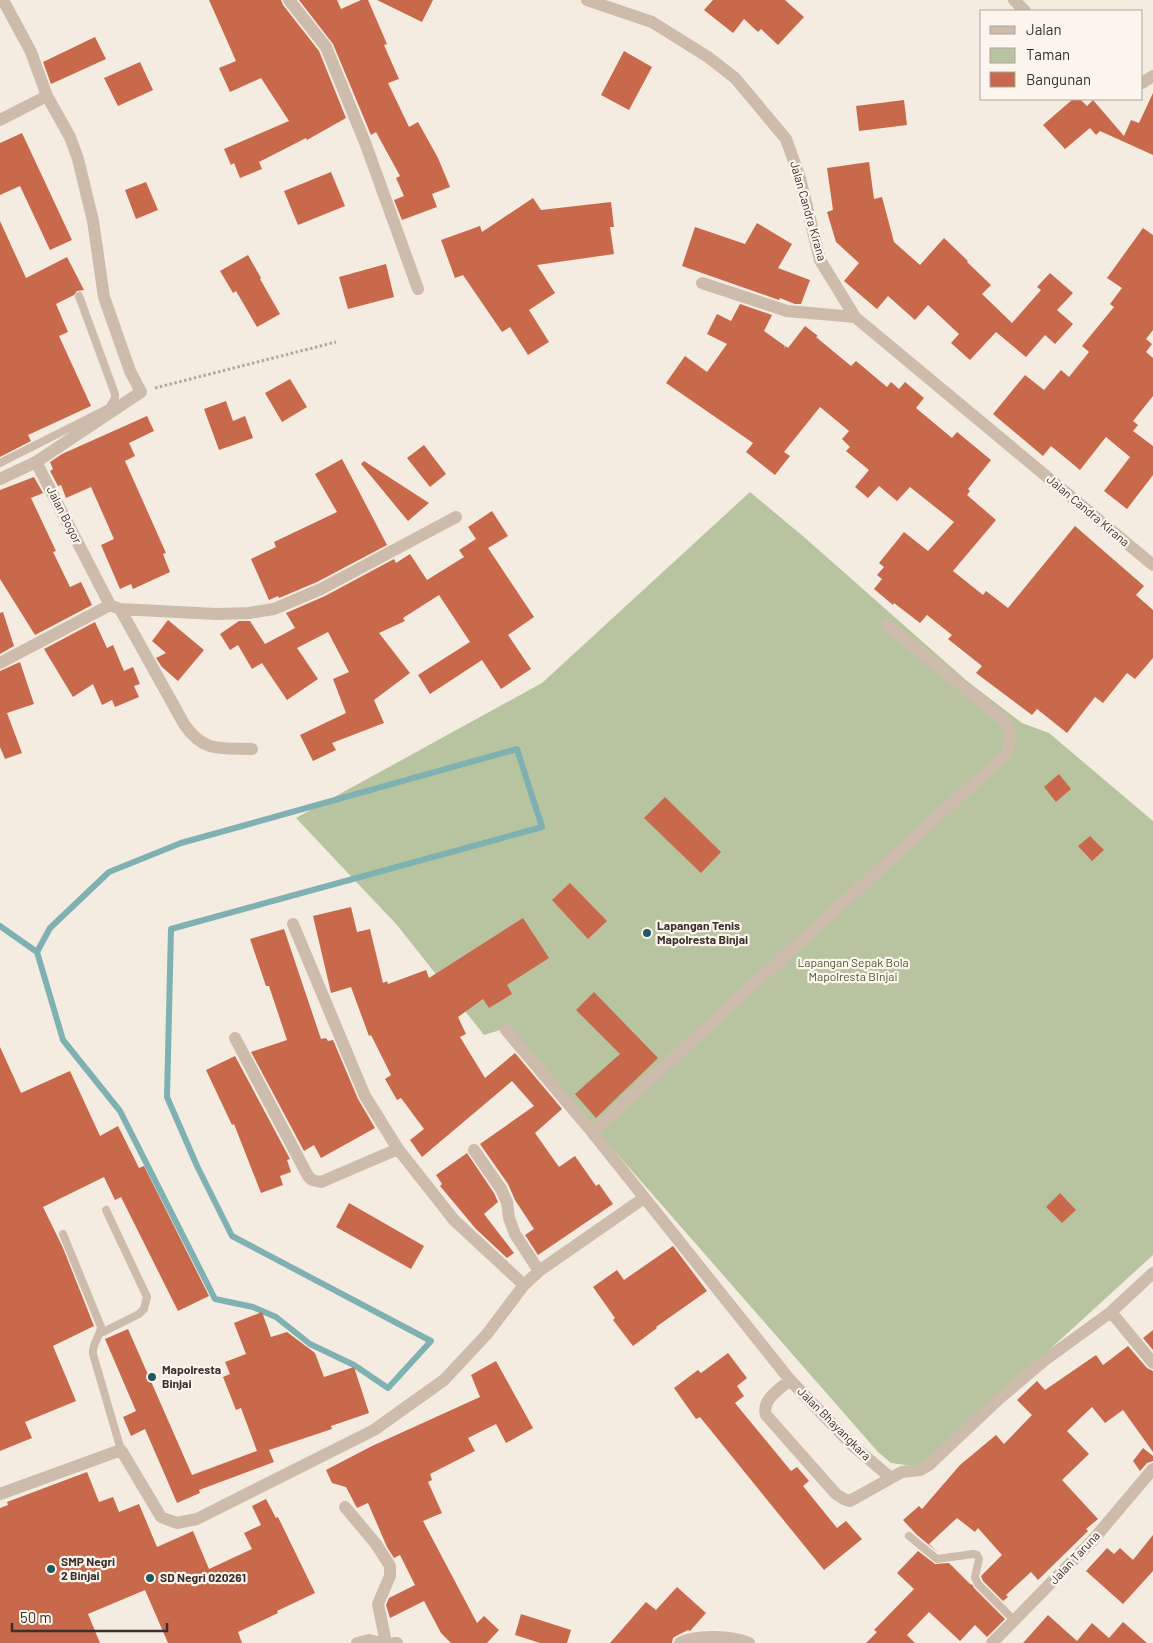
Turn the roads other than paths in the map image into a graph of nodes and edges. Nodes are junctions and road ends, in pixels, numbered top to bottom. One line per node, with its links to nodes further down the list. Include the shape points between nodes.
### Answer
1 (3, 0): 6 (street, via 31,52)
2 (288, 0): 9 (street, via 326,47 366,145)
3 (587, 0): 11 (street, Jalan Candra Kirana, via 652,22 735,78 759,105 786,139 800,178 820,260)
4 (1014, 0): 5 (street)
5 (1024, 10)
6 (47, 96): 7 (street); 12 (street, via 70,137 78,159 104,297 130,371 141,392)
7 (0, 120)
8 (702, 283): 11 (street, via 788,311)
9 (418, 289)
10 (79, 296): 13 (lane, via 115,398 109,408)
11 (855, 317): 16 (street, Jalan Candra Kirana)
12 (36, 462): 14 (street); 17 (street, Jalan Bogor)
13 (0, 463)
14 (0, 479)
15 (456, 517): 17 (street, via 321,589 274,609 216,614)
16 (1153, 565)
17 (115, 607): 19 (street); 20 (street, Jalan Bogor, via 184,724 197,740 216,748)
18 (887, 625): 24 (street, via 1005,721 1011,731 1006,754)
19 (0, 663)
20 (252, 749)
21 (293, 924): 25 (street, via 365,1096)
22 (506, 1030): 24 (street, Jalan Bhayangkara)
23 (235, 1038): 25 (street, via 312,1180 321,1182)
24 (592, 1132): 27 (street, Jalan Bhayangkara)
25 (398, 1150): 32 (street, via 454,1220)
26 (474, 1150): 30 (street, via 501,1189 515,1234)
27 (644, 1198): 30 (street); 36 (street, Jalan Bhayangkara)
28 (106, 1210): 34 (lane, via 147,1297 139,1314)
29 (62, 1234): 34 (lane)
30 (539, 1271): 32 (street)
31 (1153, 1273): 33 (street)
32 (524, 1285): 37 (street, via 487,1334 444,1380 374,1430 197,1519 177,1523 161,1517)
33 (1111, 1312): 35 (street); 39 (street, via 1045,1360 929,1465)
34 (101, 1333): 37 (lane, via 94,1343 93,1354)
35 (1153, 1363)
36 (790, 1380): 39 (street, Jalan Bhayangkara, via 858,1451); 39 (street, via 766,1402 766,1415 836,1494 850,1501)
37 (121, 1450): 40 (street)
38 (1153, 1469): 43 (street, Jalan Taruna, via 1092,1541)
39 (890, 1478)
40 (0, 1494)
41 (345, 1507): 47 (street, via 390,1566 390,1576 378,1604)
42 (910, 1536): 43 (lane, via 938,1559 978,1556 975,1577 978,1584)
43 (1015, 1621): 44 (street, Jalan Taruna)
44 (1000, 1641)
45 (357, 1643): 46 (street, via 370,1640)
46 (381, 1643)
47 (386, 1643)
48 (680, 1643): 49 (street, via 687,1639 734,1638)
49 (749, 1643)

